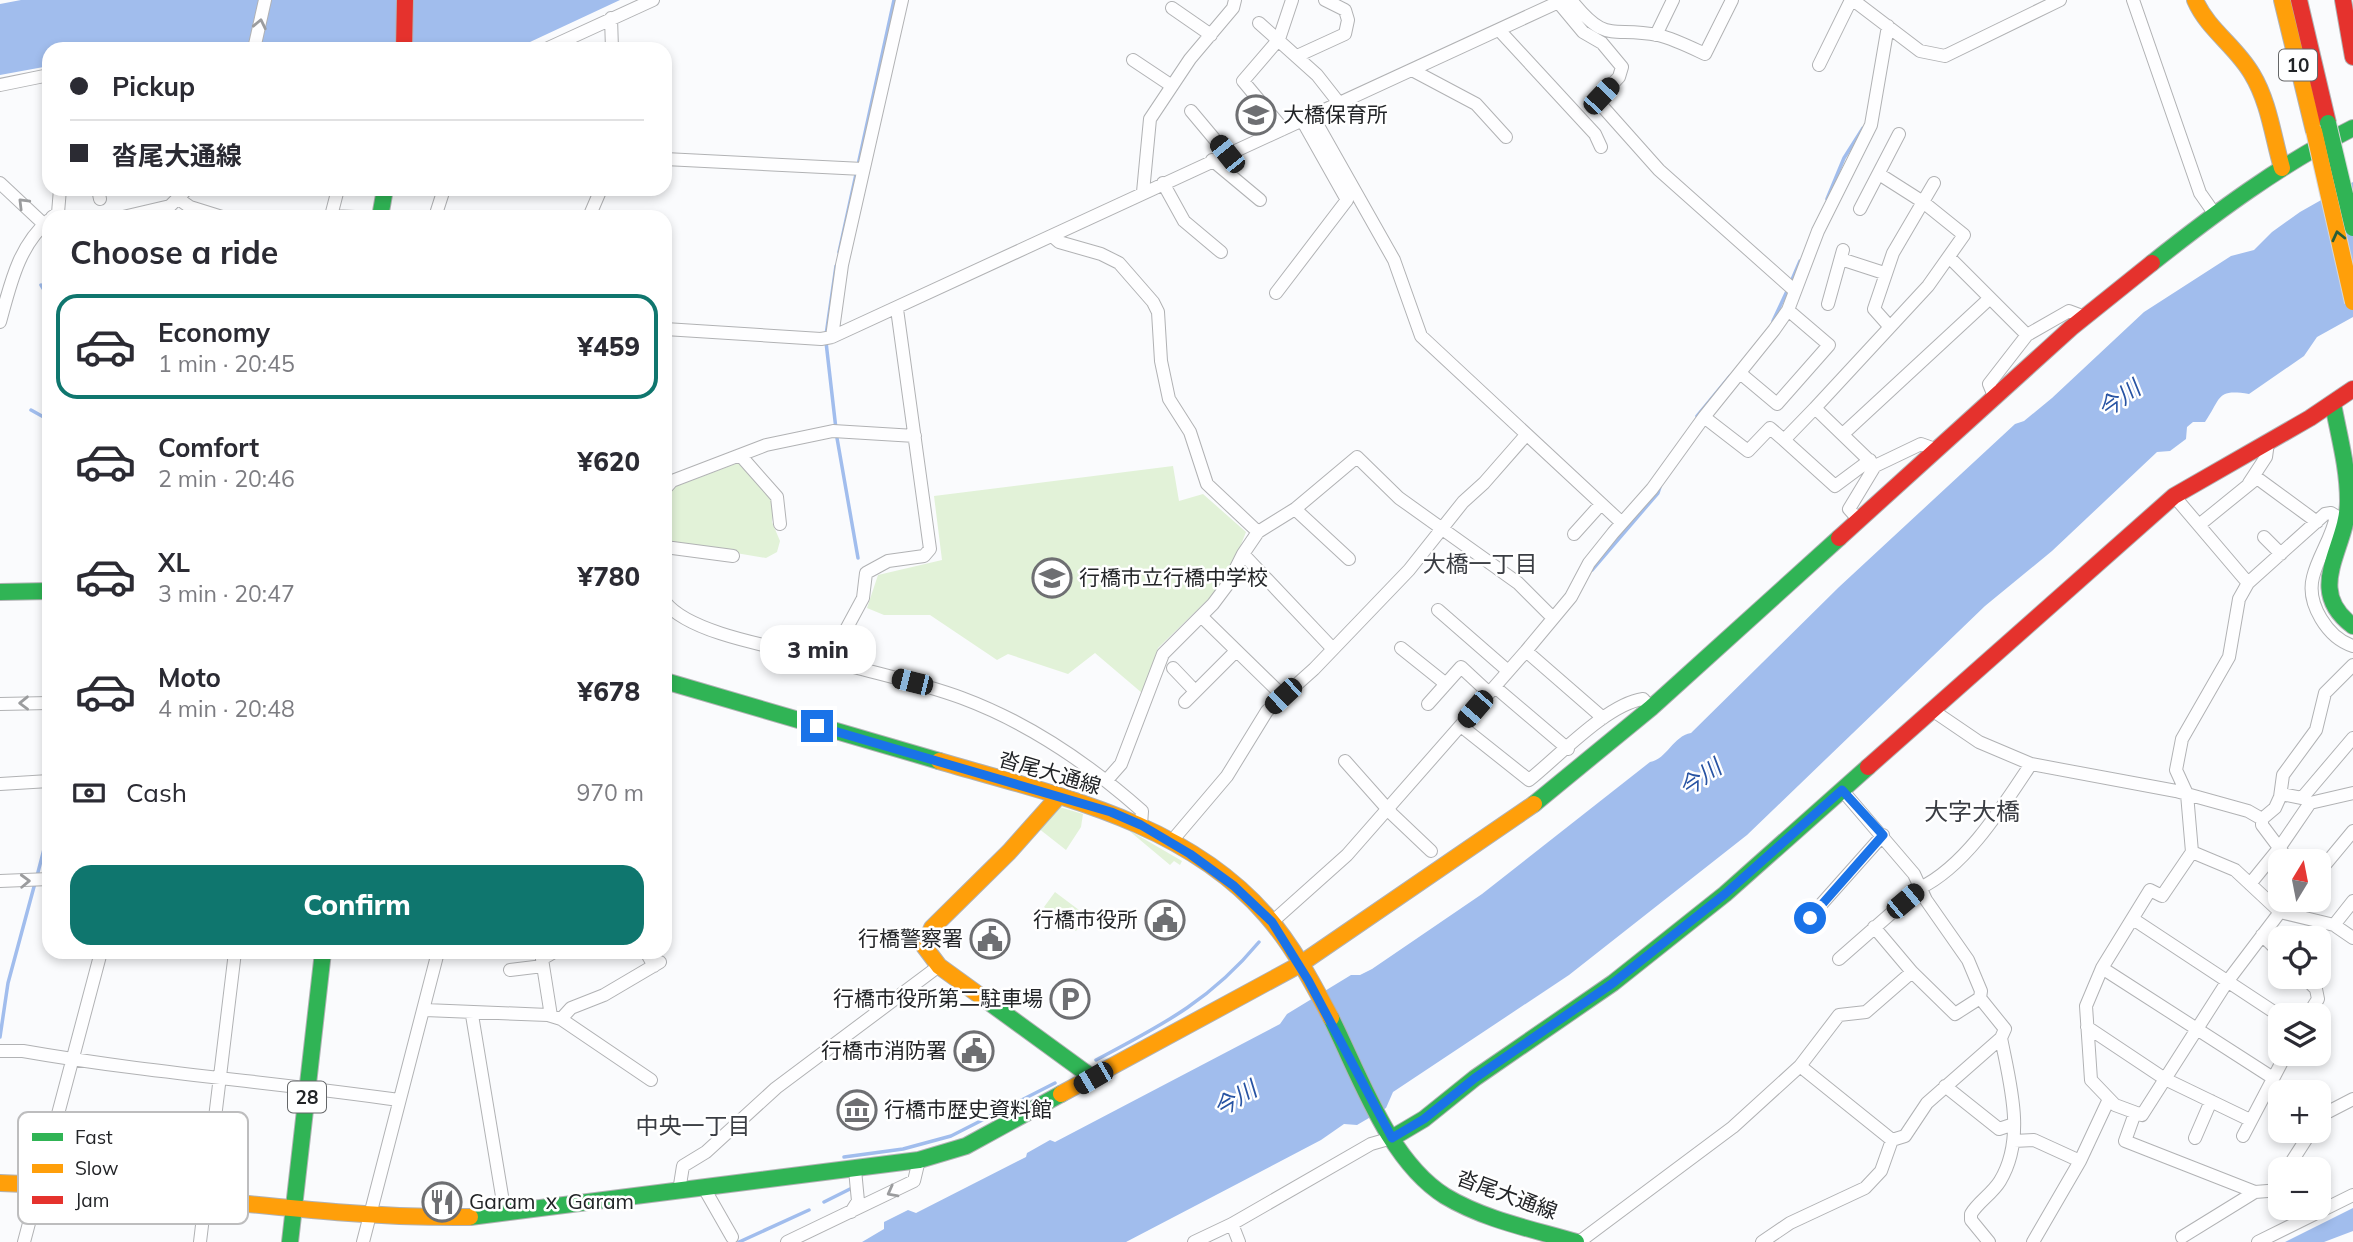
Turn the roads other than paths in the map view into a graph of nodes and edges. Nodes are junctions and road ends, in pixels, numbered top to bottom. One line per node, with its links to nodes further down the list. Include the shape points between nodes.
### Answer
1 (265, 0): 26 (street, one-way to 1)
2 (405, 0): 27 (main road)
3 (653, 0): 19 (street)
4 (902, 0): 51 (street)
5 (1235, 0): 23 (street)
6 (1292, 0): 25 (street)
7 (1325, 0): 30 (street, via 1345,10 1345,34)
8 (1673, 0): 24 (street)
9 (1732, 0): 24 (street, via 1704,54)
10 (1852, 0): 21 (street); 33 (street)
11 (2060, 0): 21 (street, via 1945,56 1920,51)
12 (2133, 0): 64 (street, via 2200,193)
13 (2195, 0): 50 (main road, via 2202,16 2252,74)
14 (2282, 0): 41 (main road, 10)
15 (2299, 0): 41 (main road, 10)
16 (2343, 0): 31 (main road)
17 (1564, 1): 22 (street); 24 (street, via 1606,33); 72 (street, via 1583,32 1602,43 1622,67 1601,96 1602,106 1659,170)
18 (1172, 8): 23 (street)
19 (611, 18): 28 (street); 29 (street)
20 (1259, 23): 25 (street)
21 (1888, 26): 72 (street, via 1871,125 1818,231)
22 (1499, 30): 34 (street); 46 (street, via 1595,134)
23 (1211, 35): 37 (street)
24 (1656, 35)
25 (1279, 39): 30 (street); 43 (street, via 1243,81)
26 (256, 42)
27 (404, 42)
28 (560, 42)
29 (612, 42)
30 (1297, 56): 38 (street)
31 (2353, 57)
32 (1133, 60): 37 (street)
33 (1819, 65)
34 (1412, 70): 38 (street); 45 (street, via 1476,104)
35 (42, 76): 36 (street)
36 (0, 85)
37 (1172, 86): 56 (street, via 1150,119)
38 (1339, 103): 40 (street)
39 (1191, 111): 47 (street)
40 (1307, 118): 43 (street); 73 (street, via 1347,200); 92 (street, via 1394,260 1421,336)
41 (2321, 127): 66 (main road, 10, bridge); 76 (main road, 10, one-way to 41, bridge)
42 (2353, 128): 50 (main road)
43 (1283, 129): 47 (street)
44 (1899, 134): 52 (street)
45 (1506, 137)
46 (1601, 148)
47 (1227, 154): 49 (street)
48 (672, 159): 51 (street)
49 (1212, 160): 54 (street); 59 (street)
50 (2282, 168): 64 (main road)
51 (863, 169): 85 (street)
52 (1879, 174): 60 (street); 61 (street)
53 (0, 183): 65 (street, one-way to 53)
54 (1163, 183): 56 (street); 69 (street, via 1184,222)
55 (1934, 183): 60 (street)
56 (1143, 192): 68 (street)
57 (181, 196): 62 (street, via 170,206)
58 (184, 196): 63 (street, via 190,207)
59 (1261, 200)
60 (1923, 202): 70 (street, via 1964,235); 71 (street)
61 (1860, 209)
62 (153, 210)
63 (200, 210)
64 (2214, 213): 80 (main road)
65 (42, 217)
66 (2353, 228)
67 (42, 233): 75 (street, via 10,279)
68 (1052, 236): 78 (street); 111 (street, via 1119,263 1153,302 1169,399 1190,432 1208,484)
69 (1221, 252)
70 (1949, 257): 74 (street); 82 (street)
71 (1884, 273): 77 (street, via 1842,254); 82 (street, via 1874,309)
72 (1795, 291): 79 (street)
73 (1276, 293)
74 (1990, 298): 84 (street); 93 (street)
75 (2, 300): 81 (street)
76 (2353, 302)
77 (1828, 304)
78 (897, 309): 85 (street); 94 (street)
79 (1788, 310): 86 (street); 86 (street, via 1829,345 1777,404)
80 (2085, 317): 84 (street, via 2069,311); 88 (main road)
81 (1, 319)
82 (1890, 327): 90 (street)
83 (672, 329): 85 (street)
84 (2027, 335): 88 (street, via 1989,384)
85 (832, 337)
86 (1740, 373): 91 (street)
87 (2353, 389): 89 (main road)
88 (1994, 396): 97 (main road)
89 (2333, 404): 96 (main road); 126 (main road, via 2348,501 2328,588 2337,613)
90 (1815, 408): 93 (street); 95 (street)
91 (1704, 417): 95 (street, via 1748,451 1770,428); 107 (street)
92 (1526, 435): 103 (street); 110 (street)
93 (1843, 435): 99 (street)
94 (915, 436): 98 (street, via 833,431); 132 (street, via 930,549 924,556 888,561 866,573 863,598)
95 (1784, 440): 99 (street, via 1835,486)
96 (2268, 443): 101 (street, via 2266,457); 102 (main road)
97 (1935, 449): 99 (street, via 1921,444); 105 (main road)
98 (740, 454): 100 (street); 108 (street, via 777,498)
99 (1872, 463): 105 (street, via 1849,509)
100 (672, 481)
101 (2247, 486): 106 (street, via 2257,478); 109 (street)
102 (2174, 496): 109 (street); 146 (main road)
103 (1601, 504): 107 (street); 112 (street)
104 (1296, 509): 110 (street, via 1357,457 1399,498); 111 (street); 118 (street)
105 (1858, 519): 145 (main road)
106 (2317, 522): 116 (street); 127 (street, via 2325,514 2336,516 2312,578 2315,602 2339,642)
107 (1622, 523): 125 (street)
108 (780, 524)
109 (2199, 525): 119 (street)
110 (1441, 528): 125 (street, via 1518,583); 129 (street, via 1409,570)
111 (1258, 531): 115 (street)
112 (1574, 534)
113 (2264, 537): 116 (street)
114 (672, 548): 117 (street)
115 (1243, 554): 124 (street, via 1228,584); 129 (street)
116 (2281, 554): 119 (street)
117 (733, 556)
118 (1349, 559)
119 (2248, 583): 158 (street, via 2239,599 2229,657 2182,738 2176,770)
120 (42, 591): 121 (main road)
121 (0, 592)
122 (672, 610): 132 (street, via 729,636)
123 (1438, 610): 135 (street)
124 (1201, 616): 130 (street); 153 (street, via 1163,654 1121,764)
125 (1553, 618): 131 (street)
126 (2353, 626)
127 (2353, 646)
128 (1401, 648): 137 (street)
129 (1333, 649): 140 (street)
130 (1236, 651): 139 (street); 140 (street)
131 (1526, 651): 135 (street); 147 (street)
132 (829, 660): 153 (street, via 931,687 986,708 1054,744)
133 (2353, 665): 159 (street, via 2325,693 2316,730 2283,775)
134 (1173, 668): 139 (street)
135 (1508, 671): 138 (street)
136 (672, 683): 160 (main road, 沓尾大通線)
137 (1446, 684): 138 (street, via 1461,667); 144 (street)
138 (1492, 690): 148 (street); 150 (street)
139 (1195, 691): 141 (street)
140 (1283, 696): 167 (street, via 1257,723 1227,776)
141 (1185, 702)
142 (42, 703): 143 (street, one-way to 143)
143 (0, 704)
144 (1428, 704)
145 (1651, 708): 147 (street, via 1643,699 1637,700); 193 (main road, via 1555,789)
146 (1932, 710): 152 (street, via 1979,742); 156 (main road)
147 (1603, 718): 150 (street)
148 (1461, 726): 150 (street, via 1529,780); 162 (street)
149 (2353, 738): 161 (street)
150 (1568, 749)
151 (1345, 761): 162 (street)
152 (2031, 764): 158 (street); 175 (street, via 1959,861)
153 (1107, 781): 164 (street, via 1142,811)
154 (42, 782): 155 (street)
155 (0, 785)
156 (1842, 790): 166 (street); 228 (main road, via 1725,894 1613,983 1424,1119)
157 (2353, 793): 161 (street)
158 (2187, 794): 163 (street); 170 (street)
159 (2281, 794): 161 (street); 163 (street, via 2275,808)
160 (1058, 797): 164 (main road, 沓尾大通線); 194 (main road, via 926,936 924,946)
161 (2306, 801): 168 (street)
162 (1389, 808): 169 (street); 180 (street, via 1329,872)
163 (2262, 819): 168 (street)
164 (1141, 825): 167 (main road, 沓尾大通線)
165 (2353, 831): 171 (street)
166 (1883, 835): 175 (street); 178 (street)
167 (1171, 842): 180 (main road, 沓尾大通線, via 1234,886)
168 (2280, 847): 174 (street)
169 (1431, 851)
170 (2192, 852): 174 (street, via 2235,870); 179 (street, via 2162,896 2150,890)
171 (2331, 858)
172 (42, 879): 173 (street, one-way to 172)
173 (0, 881)
174 (2250, 884): 177 (street)
175 (1920, 888): 182 (street); 199 (street, via 1968,960)
176 (2353, 901): 181 (street)
177 (2283, 913): 181 (street); 183 (street)
178 (1810, 918)
179 (2133, 919): 195 (street); 198 (street)
180 (1272, 922): 193 (main road, 沓尾大通線)
181 (2334, 925): 184 (street)
182 (1874, 928): 192 (street); 197 (street)
183 (2262, 935): 185 (street); 198 (street)
184 (2353, 938)
185 (2268, 941)
186 (98, 959): 208 (street)
187 (234, 959): 211 (street)
188 (322, 959): 217 (main road, 28)
189 (436, 959): 201 (street)
190 (542, 959): 196 (street); 203 (street)
191 (652, 959): 203 (street, via 657,964)
192 (1839, 959)
193 (1299, 965): 212 (main road); 228 (main road, 沓尾大通線)
194 (939, 966): 212 (main road); 239 (street, via 776,1088 706,1152 683,1166)
195 (2102, 968): 204 (street, via 2086,1006); 205 (street)
196 (510, 970)
197 (1912, 972): 199 (street, via 1955,1014); 209 (street, via 1866,1012 1839,1015)
198 (2227, 982): 200 (street); 205 (street)
199 (1980, 999): 206 (street, via 2005,1029)
200 (2268, 1008)
201 (425, 1010): 202 (street); 220 (street)
202 (472, 1014): 203 (street); 246 (street)
203 (556, 1018): 215 (street)
204 (2087, 1027): 214 (street); 218 (street, via 2091,1080)
205 (2196, 1031): 213 (street); 214 (street)
206 (2001, 1038): 216 (street); 227 (street)
207 (0, 1051): 208 (street)
208 (73, 1060): 211 (street); 223 (street)
209 (1800, 1066): 231 (street); 261 (street, via 1733,1127)
210 (2280, 1066): 213 (street)
211 (221, 1078): 217 (street); 224 (street)
212 (1093, 1078): 233 (main road, via 976,1141)
213 (2273, 1078): 226 (street)
214 (2165, 1079): 221 (street); 225 (street, via 2142,1115)
215 (651, 1080)
216 (1945, 1086): 227 (street, via 2000,1129); 231 (street, via 1905,1136)
217 (308, 1087): 220 (street); 244 (main road, 28)
218 (2109, 1099): 225 (street); 234 (street)
219 (2353, 1099): 222 (street)
220 (399, 1100): 247 (street)
221 (2211, 1101): 226 (street); 230 (street)
222 (2331, 1110)
223 (59, 1112)
224 (216, 1112)
225 (2135, 1112): 241 (street, via 2125,1141)
226 (2250, 1120): 229 (street)
227 (2014, 1124): 232 (street)
228 (1390, 1132): 251 (street); 261 (main road, 沓尾大通線, via 1415,1172 1443,1195)
229 (2242, 1136)
230 (2195, 1138)
231 (1892, 1140): 262 (street, via 1881,1171 1865,1188 1790,1223)
232 (2014, 1141): 234 (street, via 2034,1140); 263 (street, via 2002,1178 1971,1214)
233 (919, 1160): 235 (main road); 245 (street, one-way to 245, via 914,1181)
234 (2080, 1161): 264 (street)
235 (855, 1170): 238 (main road); 245 (street, via 858,1201)
236 (0, 1183): 237 (main road)
237 (18, 1183)
238 (704, 1188): 239 (main road); 252 (street)
239 (679, 1191): 246 (main road)
240 (2268, 1191): 241 (street)
241 (2255, 1192): 253 (street)
242 (2353, 1195): 248 (street)
243 (248, 1203): 244 (main road)
244 (295, 1208): 247 (main road); 256 (main road, 28)
245 (851, 1212): 258 (street)
246 (505, 1214): 247 (main road, via 424,1220)
247 (369, 1216): 257 (street)
248 (2296, 1221): 265 (street)
249 (28, 1224): 254 (street)
250 (202, 1224): 255 (street)
251 (1232, 1224): 259 (street); 260 (street)
252 (732, 1237)
253 (2182, 1237)
254 (23, 1242)
255 (200, 1242)
256 (290, 1242)
257 (363, 1242)
258 (787, 1242)
259 (1194, 1242)
260 (1239, 1242)
261 (1577, 1242)
262 (1762, 1242)
263 (1989, 1242)
264 (2033, 1242)
265 (2258, 1242)

